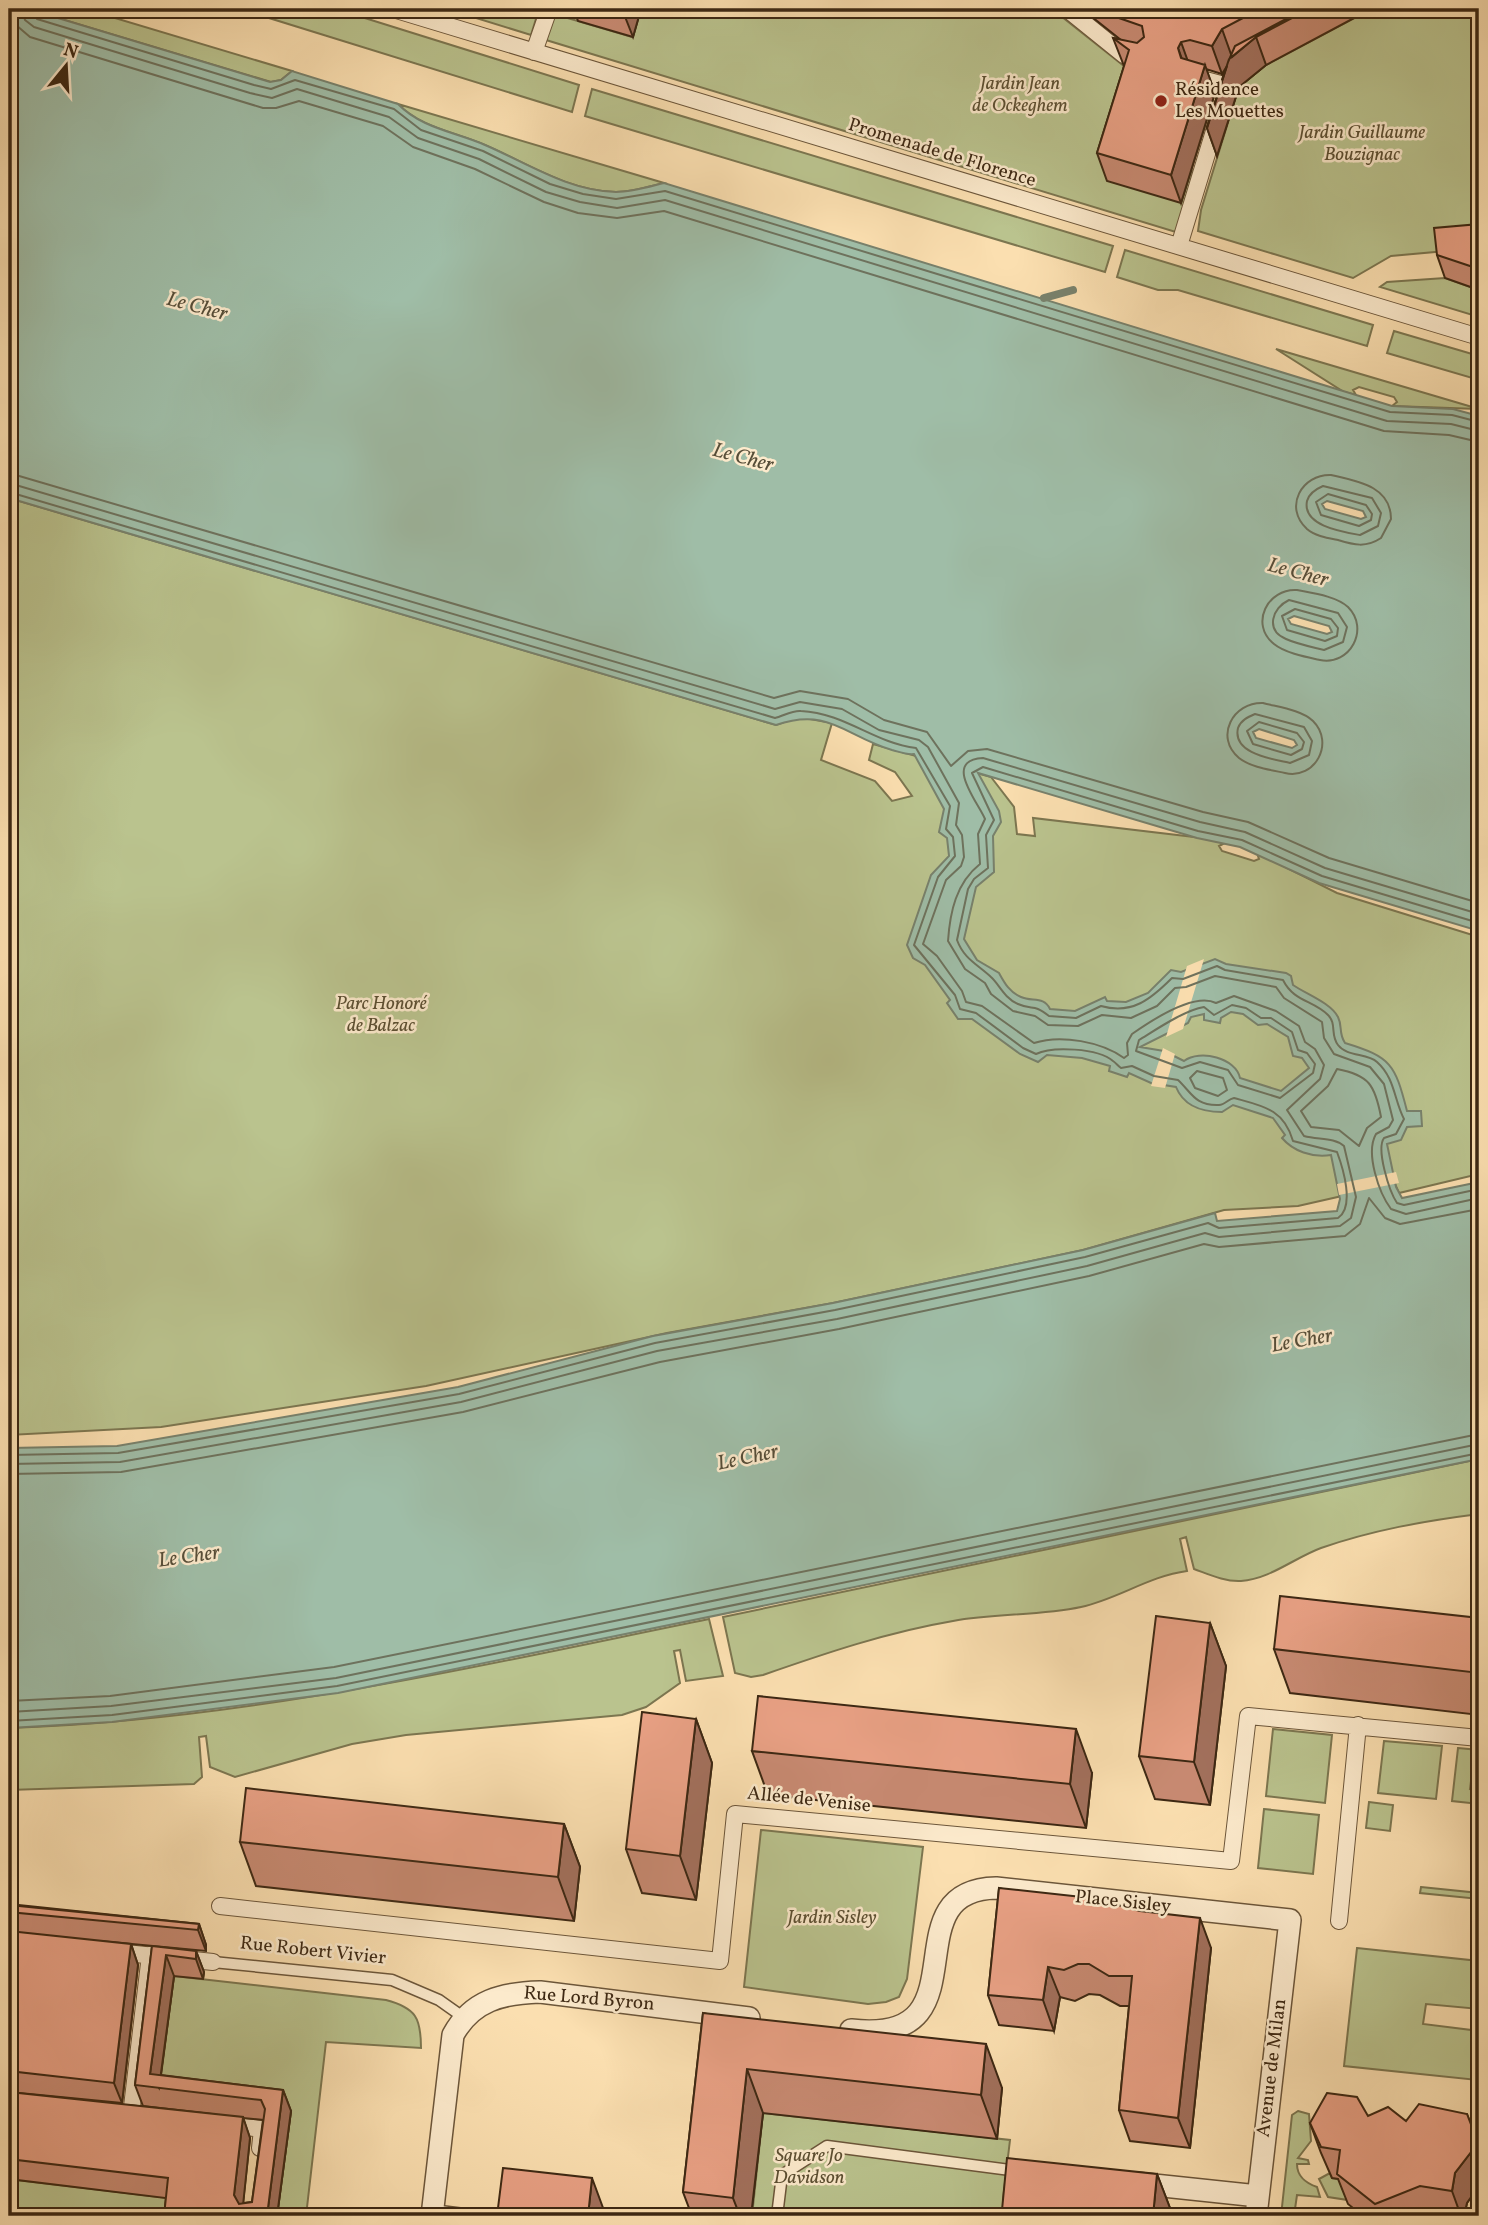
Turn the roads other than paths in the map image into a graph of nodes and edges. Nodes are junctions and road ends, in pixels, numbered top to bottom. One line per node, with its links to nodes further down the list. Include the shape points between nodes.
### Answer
1 (393, 9): 4 (street, Promenade de Florence)
2 (549, 9): 4 (street)
3 (1067, 9): 5 (street, via 1124,55)
4 (534, 52): 9 (street, Promenade de Florence)
5 (1144, 61)
6 (1237, 66): 8 (street)
7 (1198, 78): 8 (street)
8 (1228, 86): 9 (street)
9 (1179, 246): 10 (street, Promenade de Florence)
10 (1479, 337)
11 (1357, 1725): 12 (street, Allée de Venise); 13 (street, Allée de Venise, via 1248,1716 1231,1861 735,1814 720,1961); 15 (street)
12 (1479, 1738)
13 (220, 1906)
14 (1290, 1920): 21 (street, Place Sisley, via 996,1888 975,1890 959,1898 942,1919 930,1991 918,2014 888,2031); 28 (street, Avenue de Milan)
15 (1339, 1921)
16 (98, 1950): 17 (street, Rue Robert Vivier)
17 (150, 1955): 18 (street, Rue Robert Vivier); 22 (street)
18 (213, 1962): 19 (lane, Rue Robert Vivier, via 392,1980 439,2000)
19 (463, 2018): 20 (street, Rue Lord Byron, via 476,2007 510,1993 540,1992); 29 (street, via 453,2035)
20 (774, 2021)
21 (826, 2027)
22 (131, 2115)
23 (210, 2124): 24 (street, via 262,2129)
24 (258, 2166)
25 (1045, 2174): 26 (street)
26 (1018, 2177): 31 (lane, via 827,2146 782,2175)
27 (1111, 2181): 28 (street)
28 (1257, 2206)
29 (432, 2213): 30 (lane)
30 (480, 2216)
31 (777, 2216)

